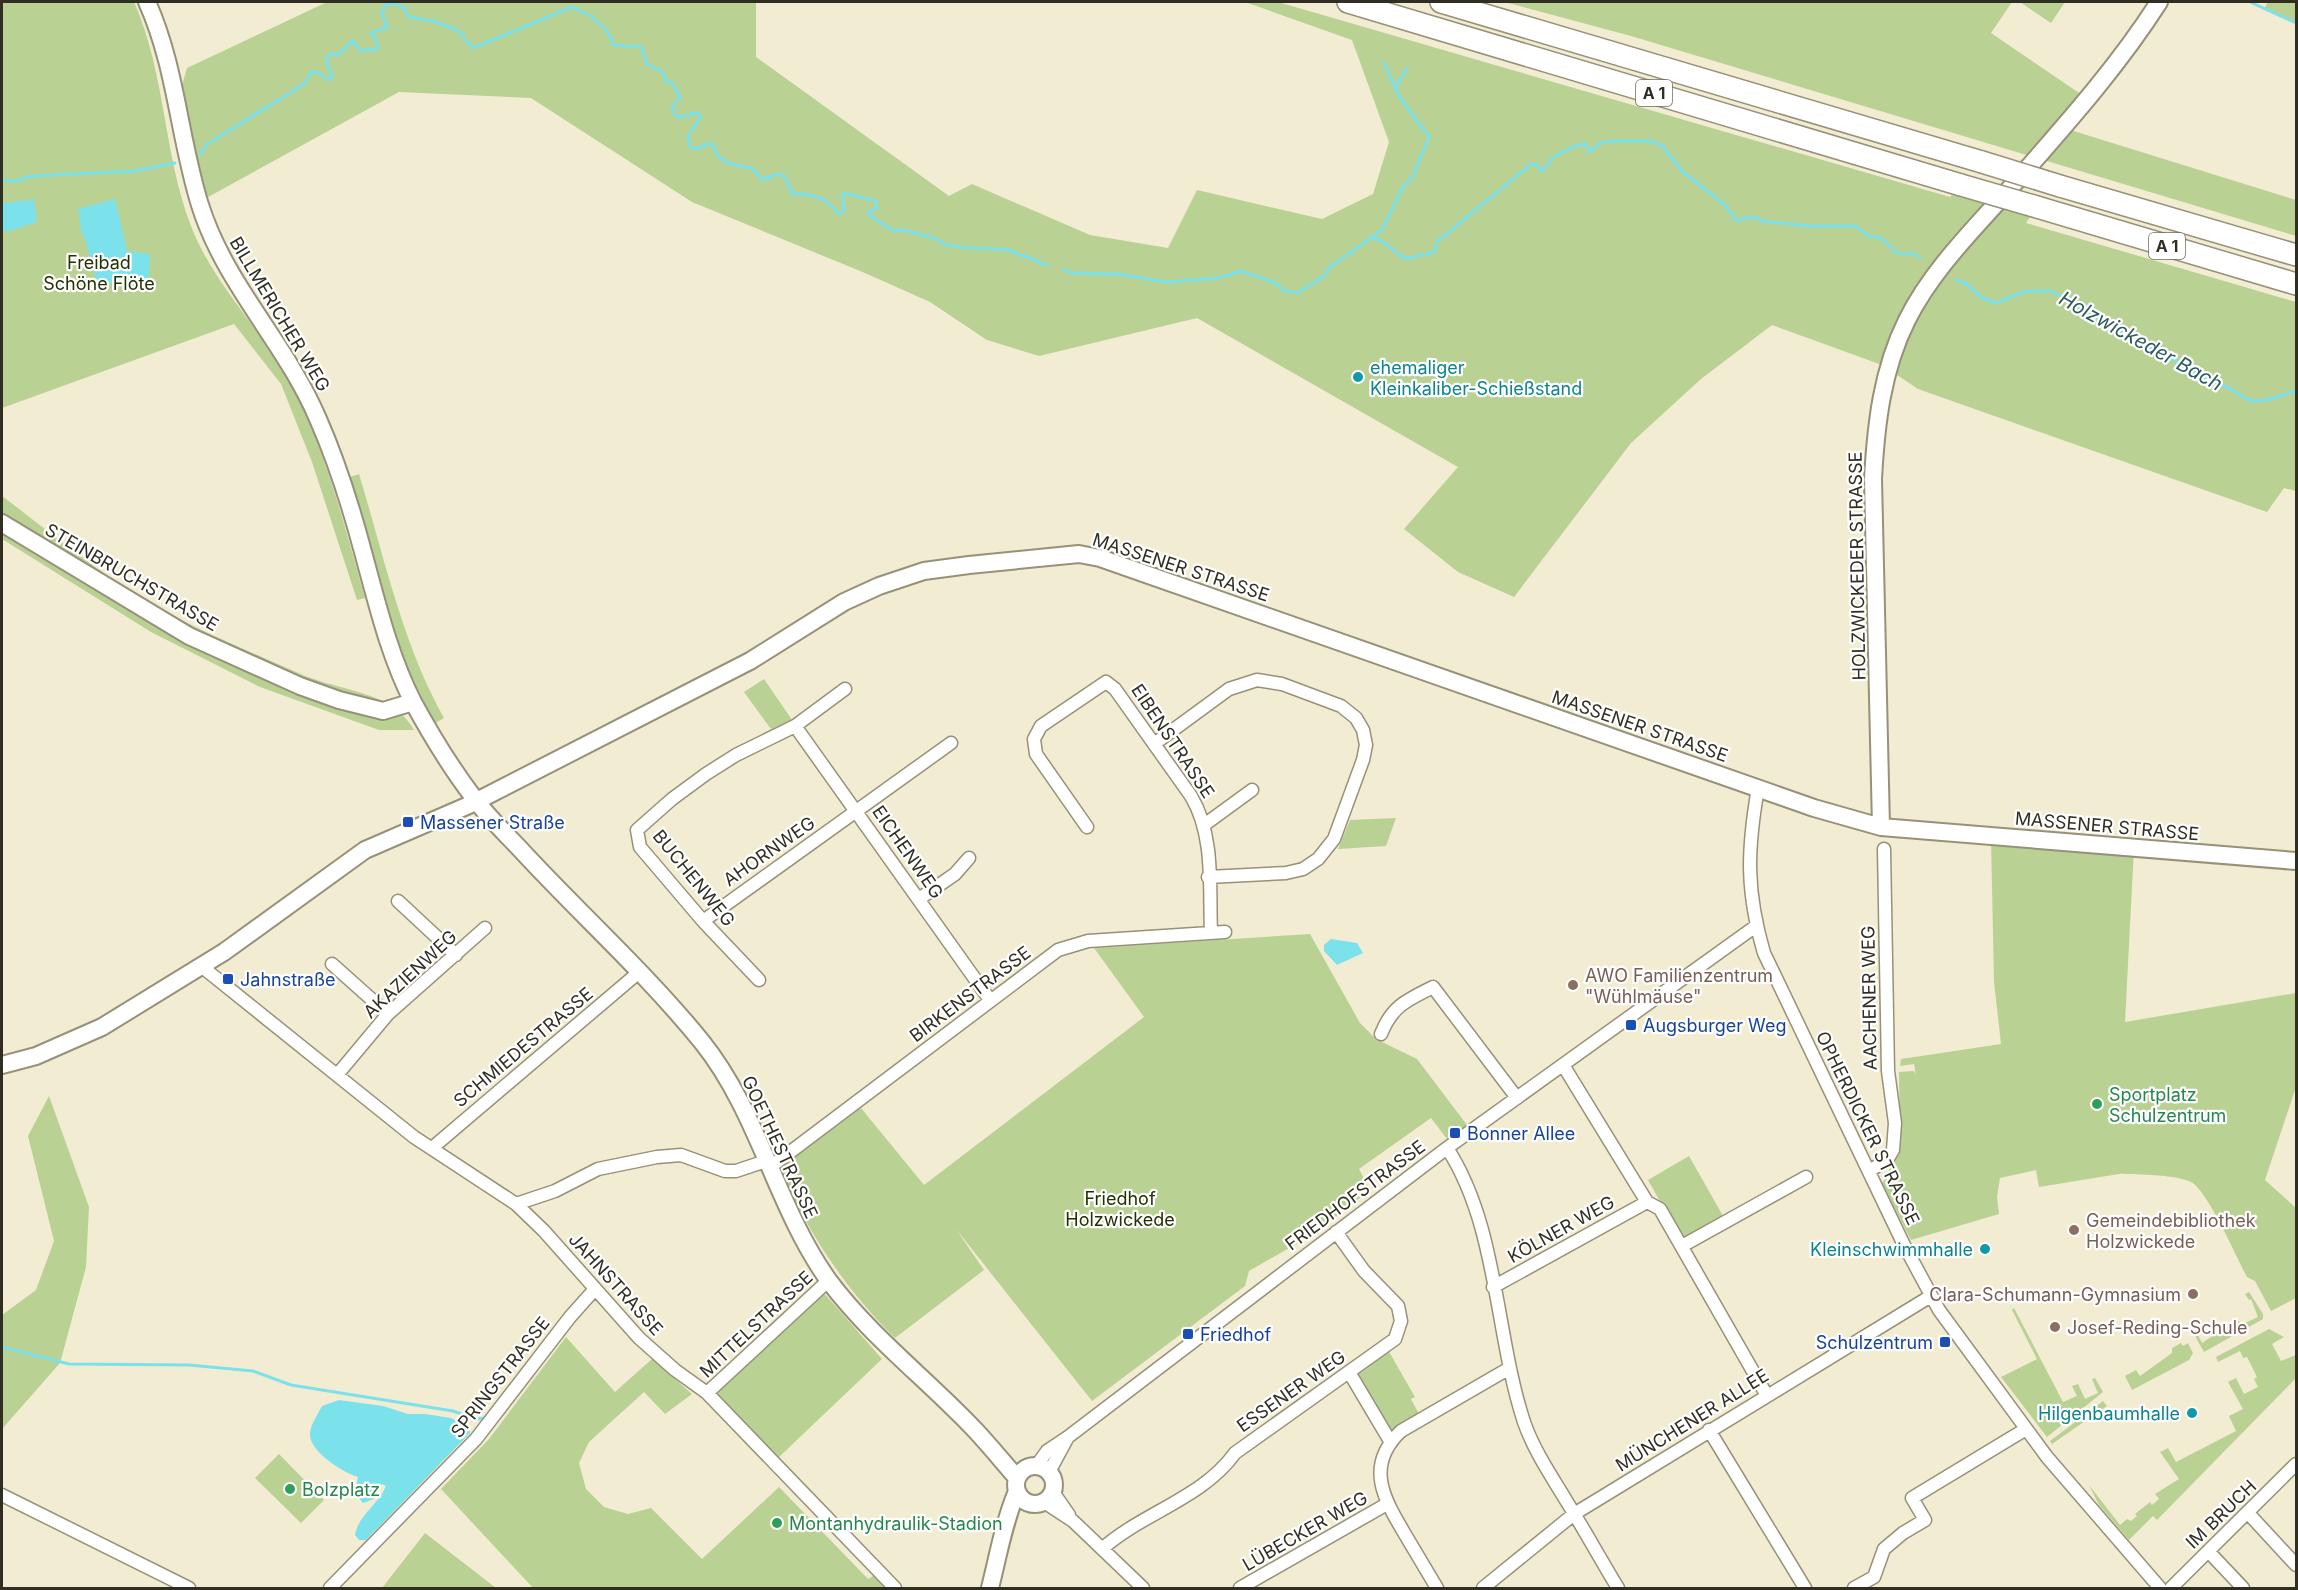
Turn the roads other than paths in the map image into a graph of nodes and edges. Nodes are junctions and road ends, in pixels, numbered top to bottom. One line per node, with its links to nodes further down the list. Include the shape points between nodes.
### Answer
1 (147, 2): 9 (street, BILLMERICHER WEG, via 178,99 199,202 213,240 250,307 296,374 320,423 349,503 381,618)
2 (1348, 2): 6 (highway, A 1, bridge)
3 (1441, 2): 5 (highway, A 1, bridge)
4 (2159, 2): 19 (street, HOLZWICKEDER STRASSE, via 2088,99 1946,261 1907,320 1895,348 1881,391 1873,479)
5 (2296, 255)
6 (2296, 284)
7 (2, 523): 9 (street, STEINBRUCHSTRASSE, via 189,636 300,686 383,711)
8 (845, 689): 10 (street)
9 (413, 702): 15 (street, BILLMERICHER WEG, via 444,757)
10 (795, 726): 16 (street, EICHENWEG); 26 (street, BUCHENWEG, via 706,774 637,830 640,847)
11 (951, 743): 16 (street, AHORNWEG)
12 (1154, 744): 17 (street, EIBENSTRASSE, via 1191,796); 18 (street, EIBENSTRASSE, via 1106,682 1041,726 1034,739 1036,754); 23 (street, via 1229,689 1257,680 1282,684 1341,706 1363,730 1363,760 1334,839 1318,860 1286,873)
13 (1758, 788): 15 (street, MASSENER STRASSE, via 1100,558 1079,554 935,570 879,586 844,602 750,661); 19 (street, MASSENER STRASSE); 27 (street, OPHERDICKER STRASSE, via 1749,839 1749,878)
14 (1251, 790): 17 (street)
15 (476, 801): 33 (street, MASSENER STRASSE, via 359,854); 34 (street, GOETHESTRASSE)
16 (857, 811): 24 (street, EICHENWEG); 26 (street, AHORNWEG)
17 (1204, 825): 23 (street, EIBENSTRASSE)
18 (1087, 827)
19 (1881, 827): 22 (street, MASSENER STRASSE)
20 (1884, 849): 46 (street, AACHENER WEG, via 1888,1071 1895,1123 1893,1150 1887,1160)
21 (969, 858): 24 (street, via 955,874)
22 (2296, 861)
23 (1208, 878): 30 (street, EIBENSTRASSE)
24 (919, 899): 36 (street, EICHENWEG)
25 (398, 901): 31 (street)
26 (702, 921): 35 (street, BUCHENWEG)
27 (1756, 926): 40 (street, FRIEDHOFSTRASSE); 46 (street, OPHERDICKER STRASSE, via 1764,953)
28 (485, 928): 31 (street, AKAZIENWEG)
29 (1225, 932): 30 (street, BIRKENSTRASSE)
30 (1211, 933): 36 (street, BIRKENSTRASSE, via 1072,944 1050,955)
31 (456, 955): 37 (street, AKAZIENWEG)
32 (332, 964): 37 (street)
33 (201, 966): 39 (street, MASSENER STRASSE, via 75,1041); 41 (street, JAHNSTRASSE)
34 (638, 973): 43 (street, SCHMIEDESTRASSE); 45 (street, GOETHESTRASSE, via 682,1019 725,1075)
35 (759, 980)
36 (990, 1000): 45 (street, BIRKENSTRASSE)
37 (388, 1014): 41 (street, AKAZIENWEG)
38 (1382, 1034): 42 (street, via 1389,1014 1432,987)
39 (2, 1065)
40 (1563, 1065): 42 (street, FRIEDHOFSTRASSE); 48 (street)
41 (337, 1075): 43 (street, JAHNSTRASSE)
42 (1517, 1098): 44 (street, FRIEDHOFSTRASSE)
43 (432, 1148): 49 (street, JAHNSTRASSE)
44 (1448, 1148): 50 (street, FRIEDHOFSTRASSE); 53 (street, via 1477,1209)
45 (768, 1164): 49 (street, BIRKENSTRASSE, via 725,1171 681,1155 657,1157 598,1169 555,1191); 52 (street, GOETHESTRASSE, via 796,1228)
46 (1869, 1171): 55 (street, OPHERDICKER STRASSE)
47 (1806, 1177): 51 (street)
48 (1647, 1202): 51 (street, via 1660,1209); 53 (street, KÖLNER WEG)
49 (516, 1204): 54 (street, JAHNSTRASSE)
50 (1336, 1232): 57 (street, ESSENER WEG, via 1393,1300 1401,1316 1395,1339); 64 (street, FRIEDHOFSTRASSE, via 1068,1437)
51 (1682, 1246): 59 (street)
52 (829, 1281): 58 (street, MITTELSTRASSE); 64 (street, GOETHESTRASSE, via 879,1341)
53 (1493, 1287): 56 (street)
54 (595, 1289): 58 (street, JAHNSTRASSE, via 657,1355); 74 (street, SPRINGSTRASSE, via 476,1439)
55 (1931, 1296): 59 (street, MÜNCHENER ALLEE); 60 (street, OPHERDICKER STRASSE, via 1955,1335)
56 (1508, 1369): 62 (street); 69 (street, via 1536,1449)
57 (1349, 1371): 62 (street); 70 (street, ESSENER WEG, via 1234,1454 1222,1470 1120,1533)
58 (707, 1393): 75 (street, JAHNSTRASSE)
59 (1767, 1394): 61 (street, MÜNCHENER ALLEE)
60 (2026, 1429): 83 (street, via 1912,1498 1925,1520 1884,1549 1874,1577); 84 (street, OPHERDICKER STRASSE)
61 (1709, 1430): 69 (street, MÜNCHENER ALLEE); 82 (street)
62 (1390, 1441): 67 (street, via 1380,1476)
63 (2296, 1464): 68 (street, IM BRUCH)
64 (1029, 1479): 66 (street); 66 (street, via 1054,1485); 76 (street, via 1004,1521 1005,1535)
65 (2, 1496): 73 (street)
66 (1048, 1497): 70 (street)
67 (1387, 1504): 78 (street, LÜBECKER WEG); 79 (street)
68 (2248, 1513): 71 (street, IM BRUCH); 72 (street)
69 (1575, 1514): 80 (street, MÜNCHENER ALLEE); 81 (street)
70 (1102, 1549): 77 (street)
71 (2208, 1551): 85 (street, IM BRUCH); 86 (street)
72 (2296, 1564)
73 (189, 1588)
74 (330, 1588)
75 (895, 1588)
76 (990, 1588)
77 (1143, 1588)
78 (1240, 1588)
79 (1437, 1588)
80 (1483, 1588)
81 (1618, 1588)
82 (1805, 1588)
83 (1854, 1588)
84 (2160, 1588)
85 (2171, 1588)
86 (2243, 1588)

